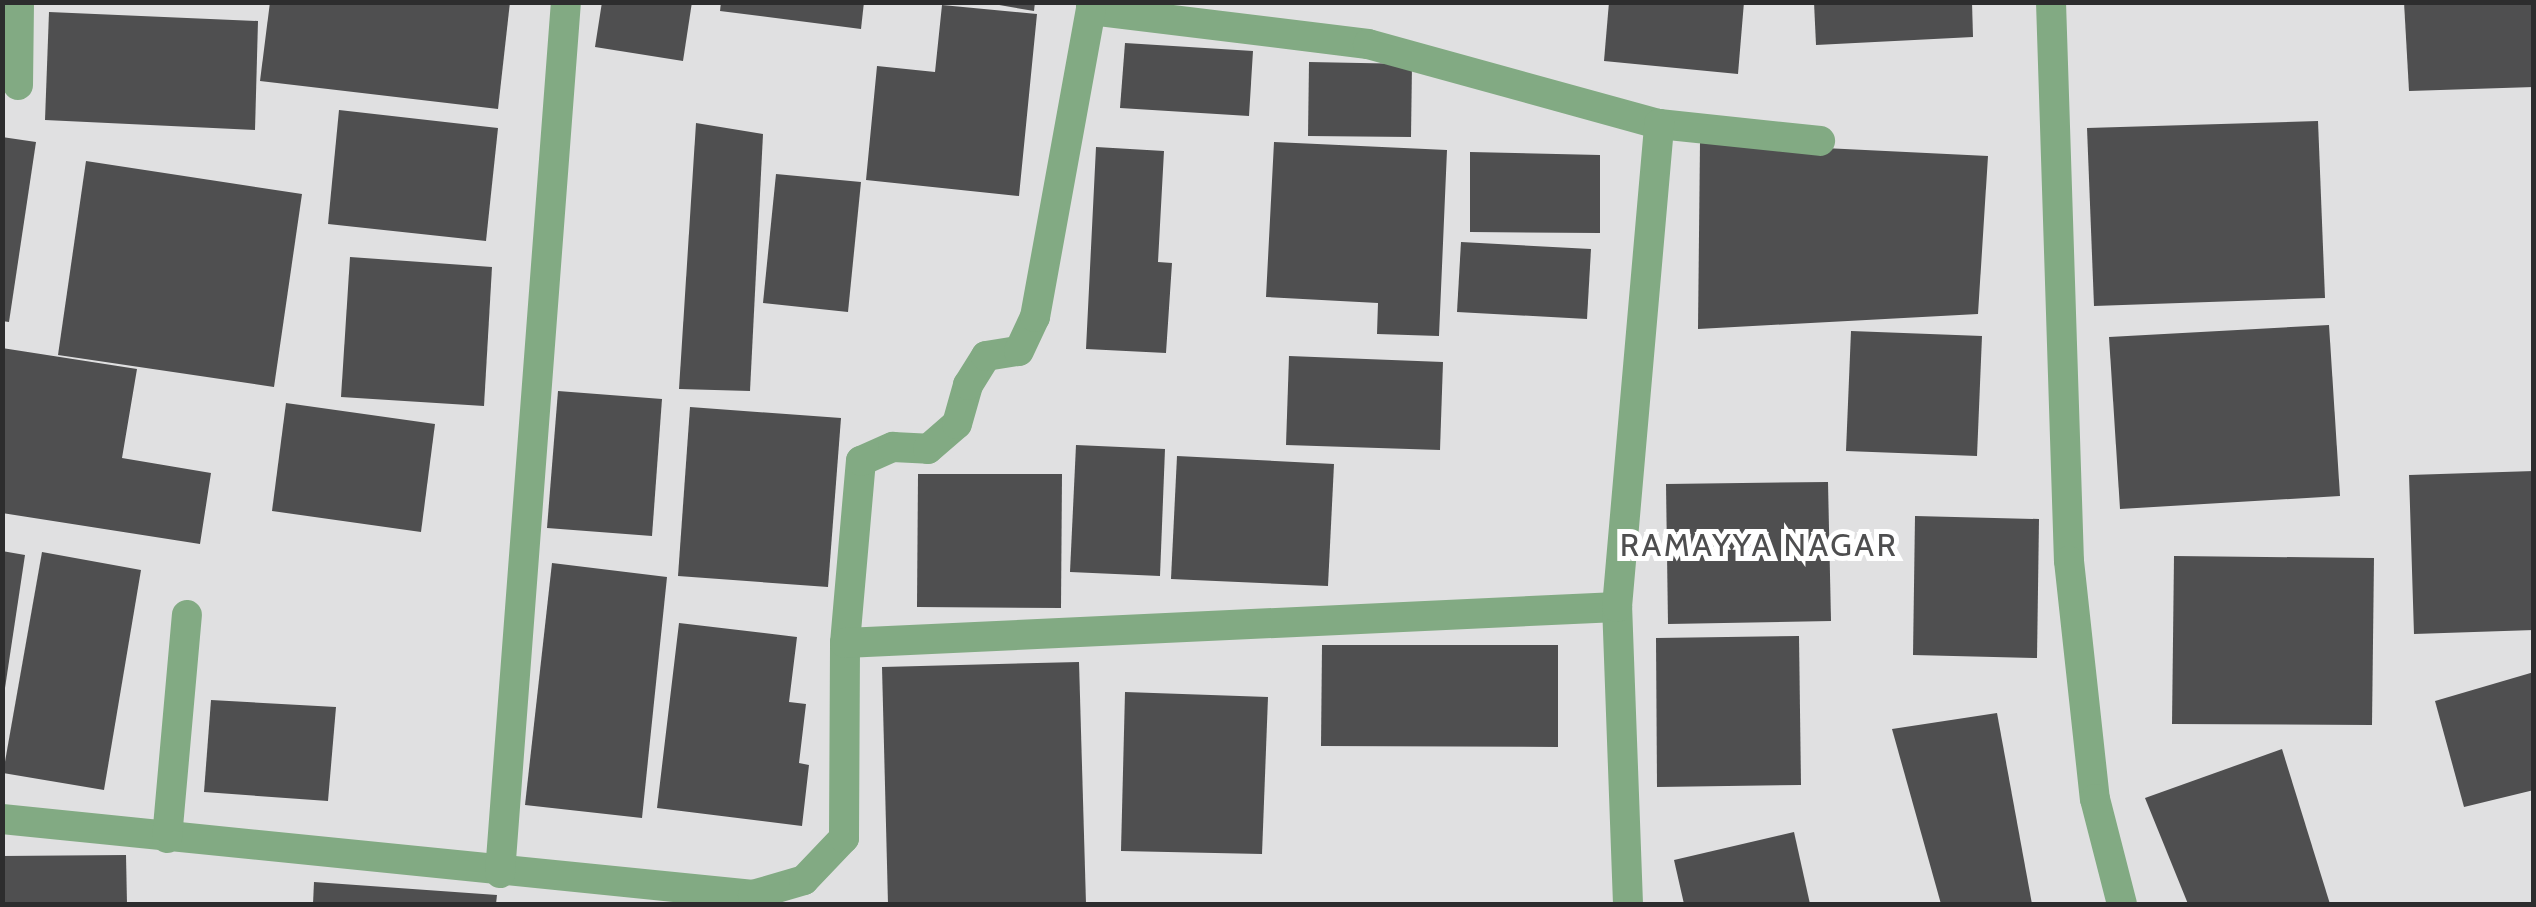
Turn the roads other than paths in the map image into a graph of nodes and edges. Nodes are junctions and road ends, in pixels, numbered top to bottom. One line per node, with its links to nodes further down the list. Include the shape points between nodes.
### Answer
1 (20, 2): 5 (street)
2 (566, 2): 13 (street)
3 (2051, 2): 15 (street, via 2069,561 2096,799)
4 (1091, 6): 6 (street, via 1368,44); 10 (street, via 1035,317 1019,351 986,356 968,385 957,424 928,448 893,446 861,462)
5 (18, 85)
6 (1659, 124): 7 (street); 8 (street)
7 (1820, 141)
8 (1617, 606): 10 (street); 14 (street)
9 (187, 614): 12 (street)
10 (845, 642): 13 (street, via 844,838 804,880 753,895)
11 (2, 819): 12 (street)
12 (167, 838): 13 (street)
13 (500, 873)
14 (1628, 904)
15 (2122, 904)

